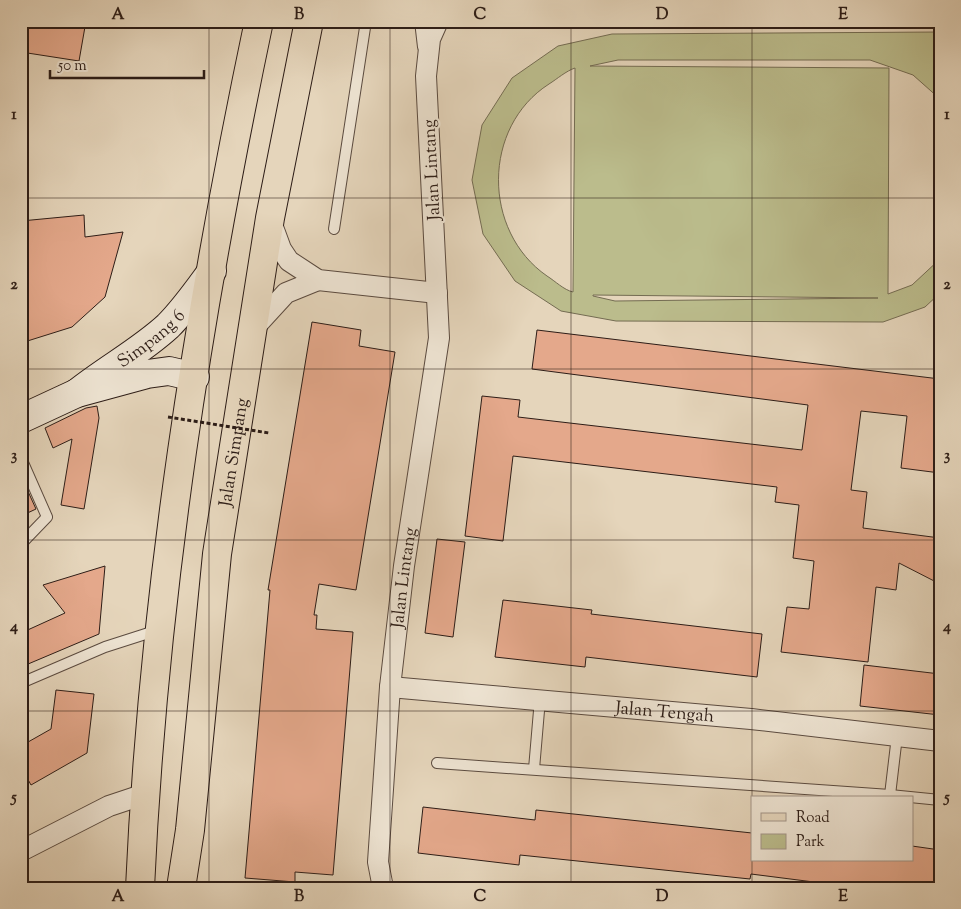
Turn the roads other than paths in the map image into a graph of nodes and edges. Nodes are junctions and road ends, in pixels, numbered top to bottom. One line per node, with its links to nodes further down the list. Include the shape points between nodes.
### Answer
1 (259, 21): 9 (main road, via 230,161)
2 (309, 21): 7 (main road, Jalan Simpang)
3 (366, 21): 8 (lane)
4 (420, 21): 6 (lane, Jalan Lintang)
5 (438, 21): 6 (street, Jalan Lintang, via 430,39)
6 (426, 76): 11 (street, Jalan Lintang)
7 (270, 218): 10 (street, via 289,261); 12 (main road, Jalan Simpang)
8 (334, 229)
9 (212, 271): 13 (main road); 14 (street, Simpang 6, via 169,325)
10 (318, 280): 11 (street); 12 (street, via 286,293)
11 (437, 293): 20 (street, Jalan Lintang, via 439,338 404,566)
12 (252, 330): 31 (main road, Jalan Simpang, via 217,554)
13 (195, 378): 14 (street, Simpang 6, via 169,371); 18 (main road)
14 (78, 393): 15 (street, Simpang 6)
15 (21, 419)
16 (21, 458): 17 (lane, via 47,517)
17 (21, 544)
18 (159, 629): 19 (lane, via 105,647); 26 (main road)
19 (21, 683)
20 (390, 687): 21 (street, Jalan Tengah); 33 (street, Jalan Lintang)
21 (540, 699): 22 (street, Jalan Tengah); 25 (lane)
22 (897, 736): 23 (street, Jalan Tengah); 27 (lane)
23 (940, 741)
24 (437, 763): 25 (lane)
25 (534, 769): 27 (lane)
26 (145, 794): 32 (street, via 110,806); 34 (main road)
27 (890, 794): 28 (lane)
28 (907, 796)
29 (914, 797): 30 (lane)
30 (940, 800)
31 (190, 830): 35 (main road, Jalan Simpang); 36 (main road)
32 (21, 851)
33 (378, 862): 37 (street, Jalan Lintang); 38 (street, Jalan Lintang)
34 (139, 884)
35 (181, 888)
36 (196, 888)
37 (367, 888)
38 (384, 888)

